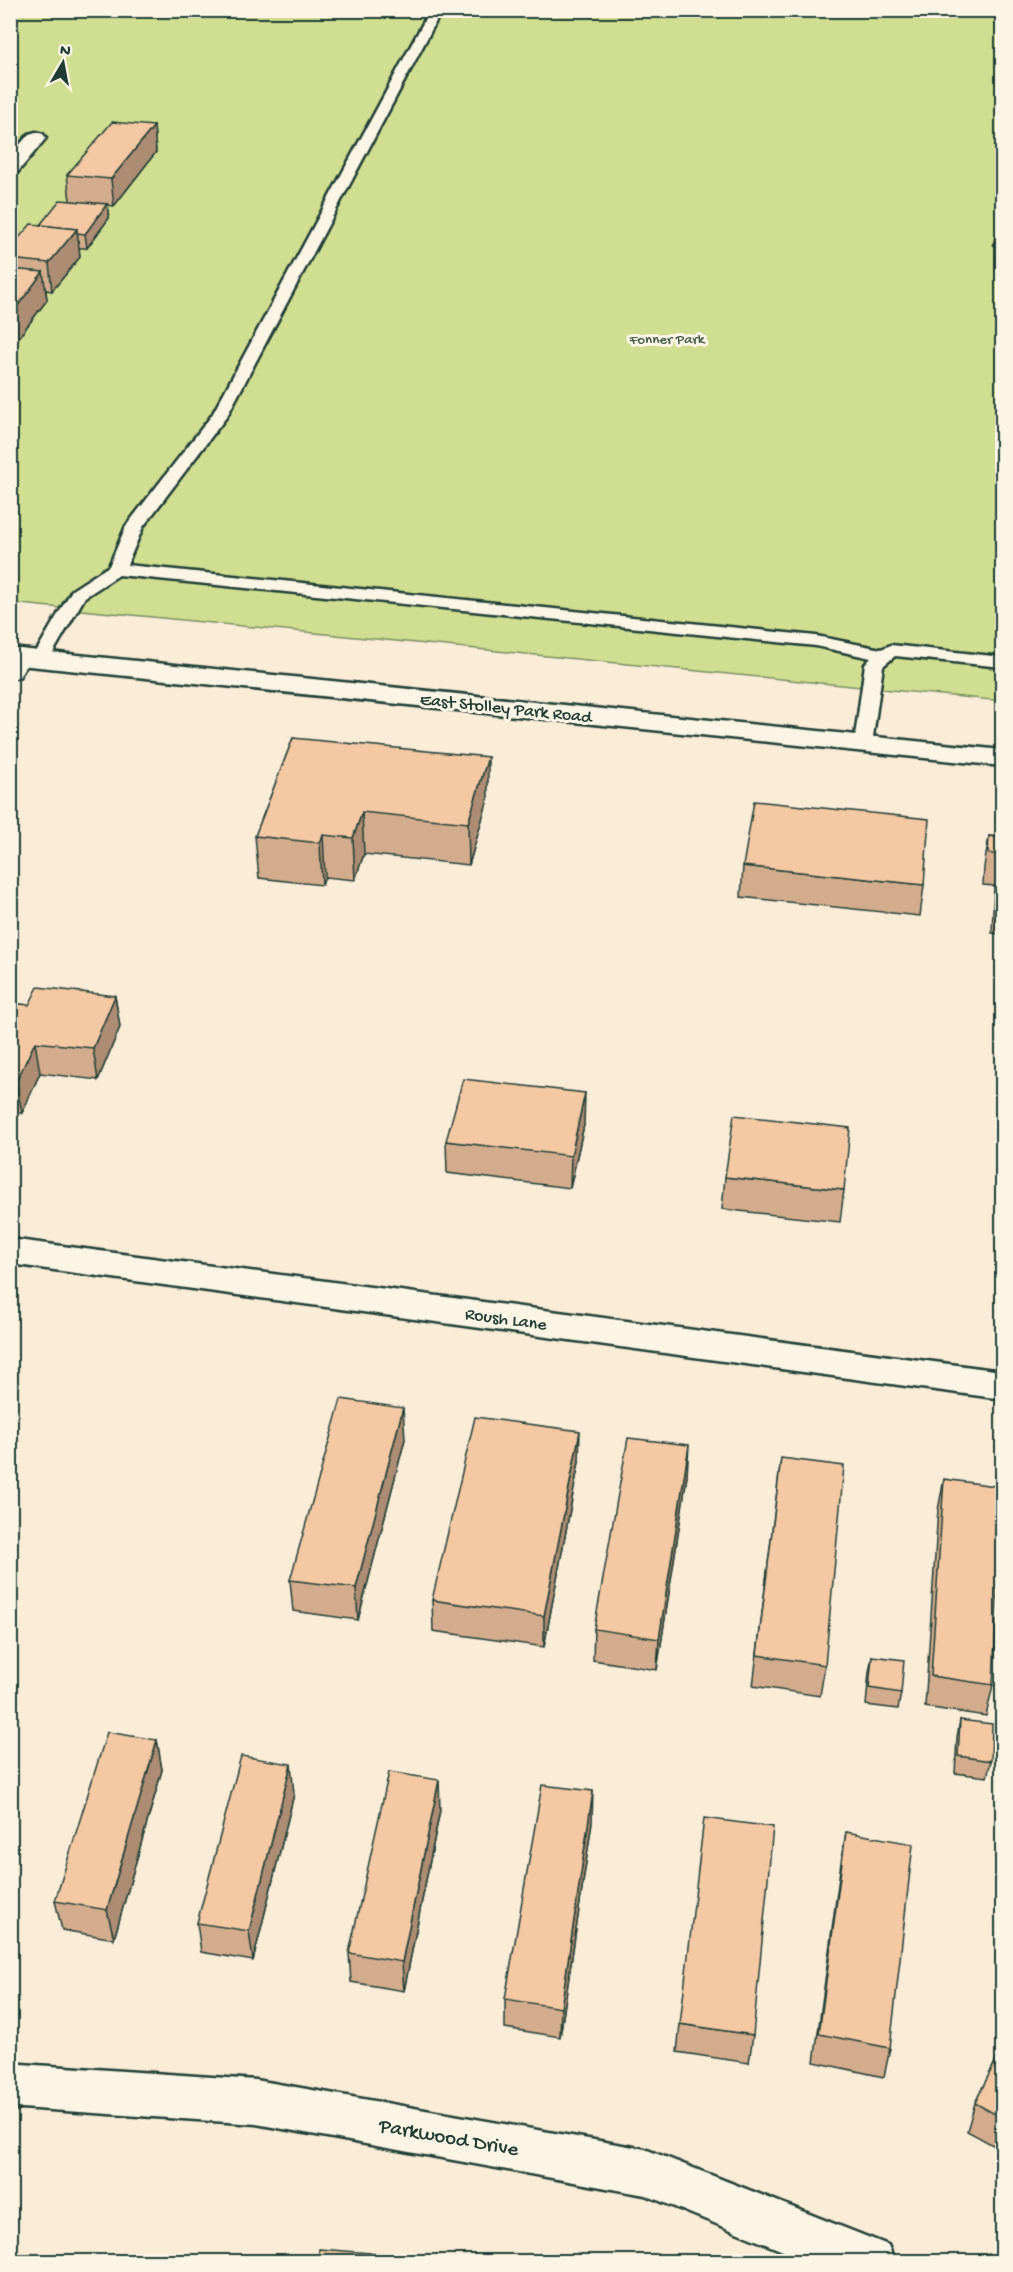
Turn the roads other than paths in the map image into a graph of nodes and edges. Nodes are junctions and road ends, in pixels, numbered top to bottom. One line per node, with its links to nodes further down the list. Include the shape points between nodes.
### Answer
1 (436, 10): 4 (lane, via 219,416 135,526)
2 (36, 138): 3 (street)
3 (10, 169)
4 (116, 569): 5 (lane, via 816,641); 6 (lane, via 78,594)
5 (884, 655): 7 (lane, via 891,650); 8 (lane, via 874,664)
6 (20, 661): 8 (street, East Stolley Park Road)
7 (1002, 662)
8 (863, 744): 9 (street, East Stolley Park Road)
9 (1002, 758)
10 (10, 1251): 11 (street, Roush Lane)
11 (1002, 1385)
12 (10, 2089): 13 (street, Parkwood Drive, via 21,2086 256,2102 645,2172)
13 (871, 2262)

